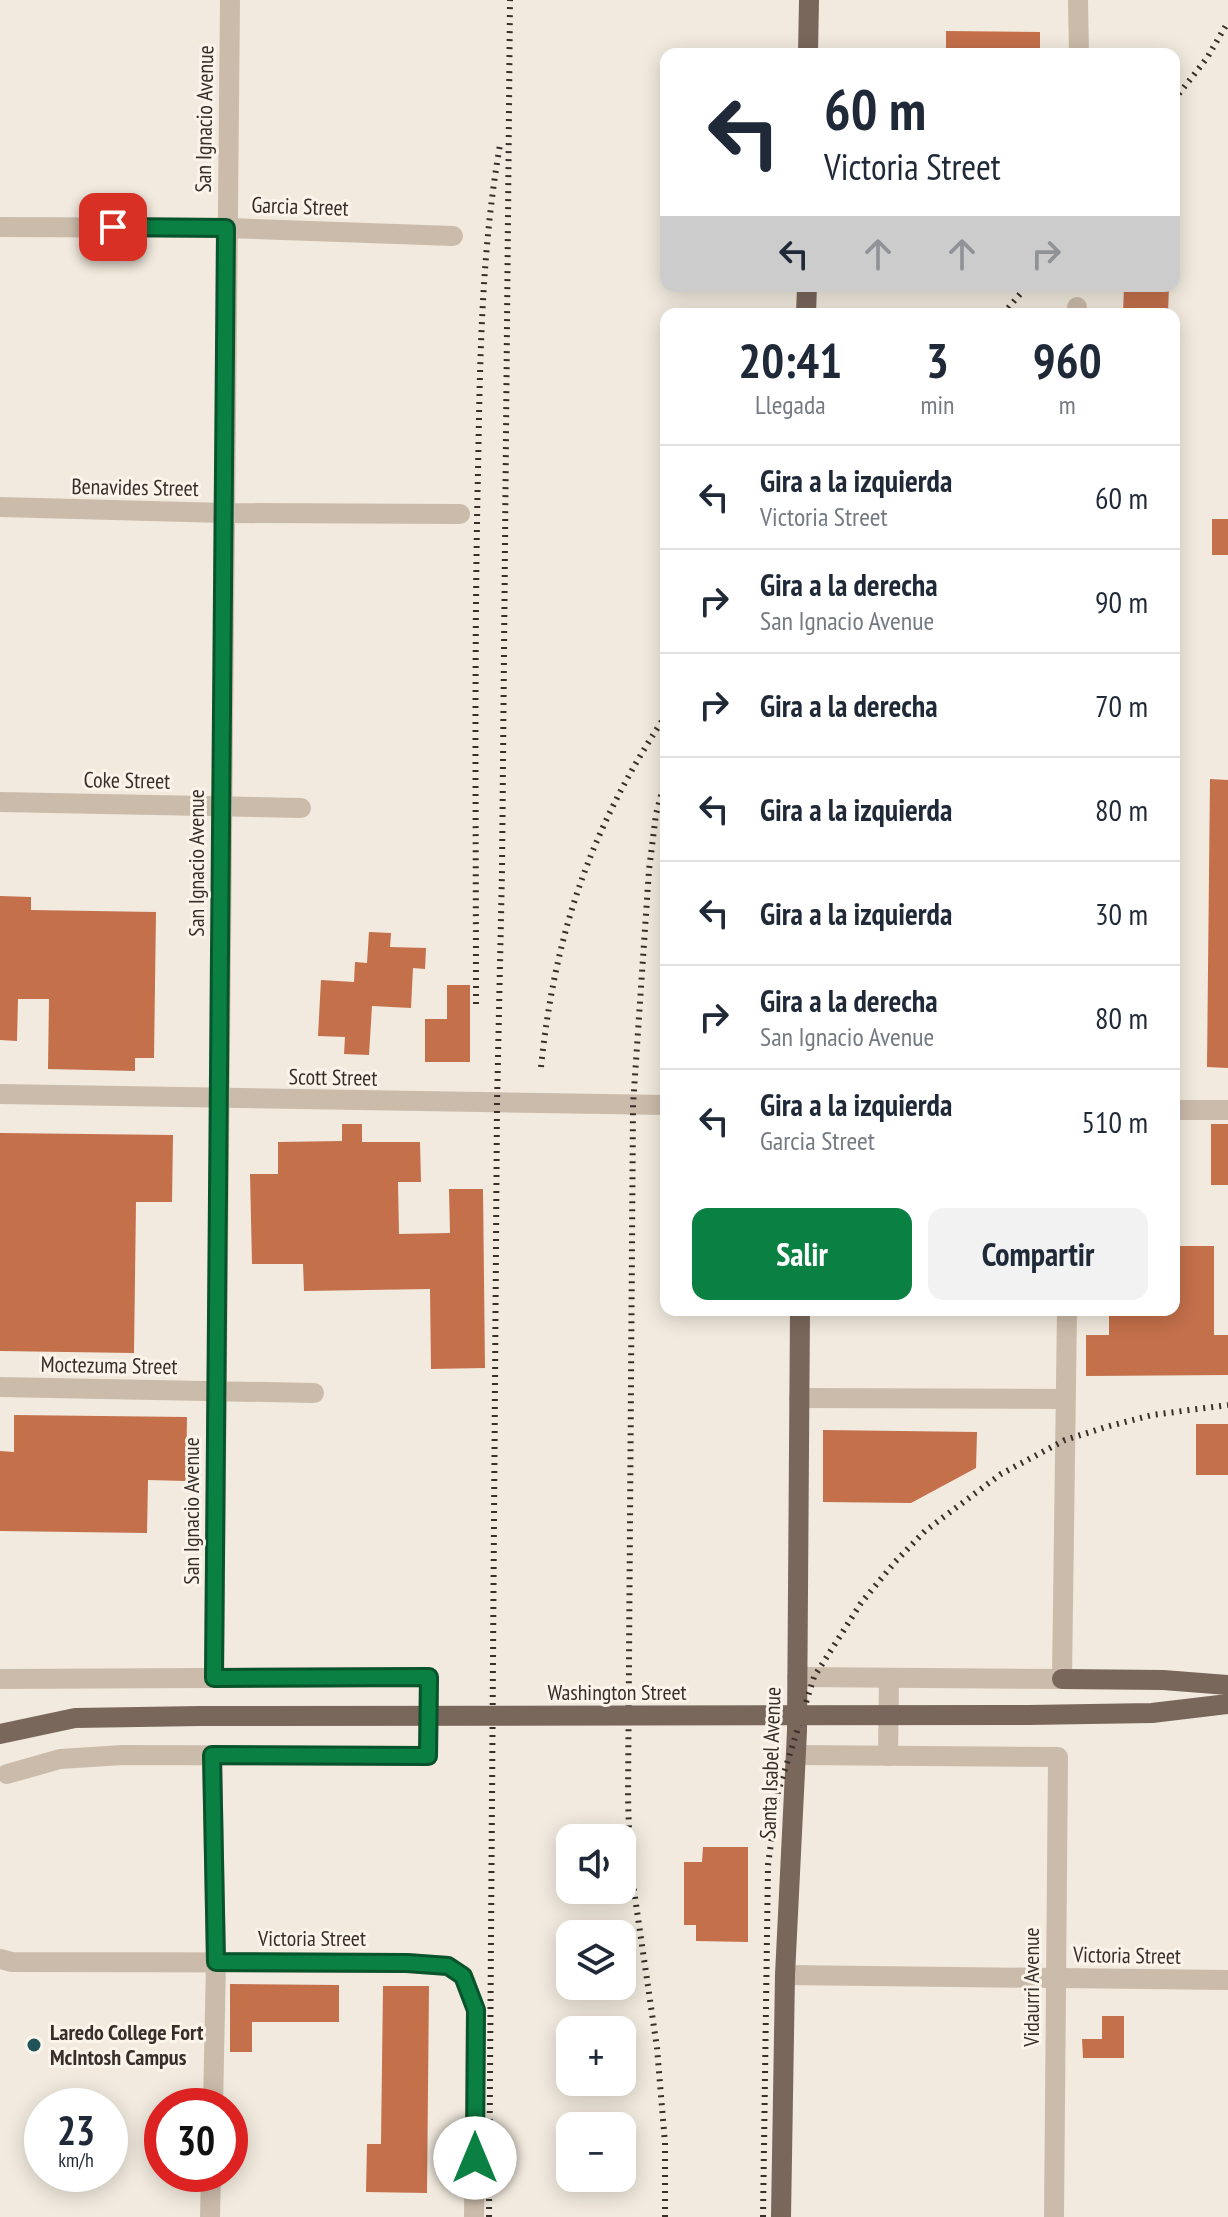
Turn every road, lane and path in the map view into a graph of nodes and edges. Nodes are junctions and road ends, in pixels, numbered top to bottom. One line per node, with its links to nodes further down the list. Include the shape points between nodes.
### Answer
1 (230, 0): 7 (street, San Ignacio Avenue)
2 (809, 0): 4 (main road)
3 (1078, 0): 5 (street)
4 (808, 48)
5 (1079, 48)
6 (0, 227): 7 (street, Garcia Street)
7 (226, 228): 8 (street, Garcia Street); 10 (street, San Ignacio Avenue)
8 (453, 236)
9 (0, 507): 10 (street, Benavides Street)
10 (225, 513): 11 (street, Benavides Street); 13 (street, San Ignacio Avenue)
11 (460, 514)
12 (0, 802): 13 (street, Coke Street)
13 (220, 805): 14 (street, Coke Street); 16 (street, San Ignacio Avenue)
14 (301, 808)
15 (0, 1094): 16 (street, Scott Street)
16 (219, 1099): 17 (street, Scott Street); 23 (street, San Ignacio Avenue)
17 (660, 1105)
18 (1180, 1110): 19 (street)
19 (1228, 1110)
20 (800, 1316): 25 (main road, Santa Isabel Avenue)
21 (1067, 1316): 26 (street)
22 (0, 1387): 23 (street, Moctezuma Street)
23 (216, 1392): 24 (street, Moctezuma Street); 28 (street, San Ignacio Avenue)
24 (314, 1393)
25 (799, 1398): 26 (street); 27 (main road, Santa Isabel Avenue)
26 (1065, 1399): 31 (street)
27 (797, 1677): 30 (street); 36 (main road, Santa Isabel Avenue)
28 (214, 1678): 29 (street); 35 (street, via 429,1677 428,1756)
29 (0, 1679)
30 (889, 1679): 31 (street); 37 (street)
31 (1062, 1679): 32 (main road)
32 (1228, 1685)
33 (1228, 1704): 34 (main road, Washington Street, bridge, via 1152,1713 1028,1715 75,1718)
34 (3, 1735)
35 (212, 1755): 38 (street, via 72,1758); 39 (street)
36 (796, 1755): 37 (street); 41 (main road, Santa Isabel Avenue)
37 (888, 1756): 42 (street, Vidaurri Avenue, via 1058,1757)
38 (7, 1774)
39 (216, 1962): 40 (street, Victoria Street); 44 (street); 47 (street, Victoria Street, via 407,1963 448,1966 463,1976 476,2010)
40 (4, 1963)
41 (785, 1975): 42 (street, Victoria Street); 48 (main road, Santa Isabel Avenue)
42 (1054, 1978): 43 (street, Victoria Street); 49 (street, Vidaurri Avenue)
43 (1228, 1980)
44 (213, 2088)
45 (211, 2192): 46 (street)
46 (210, 2217)
47 (474, 2217)
48 (781, 2217)
49 (1054, 2217)

